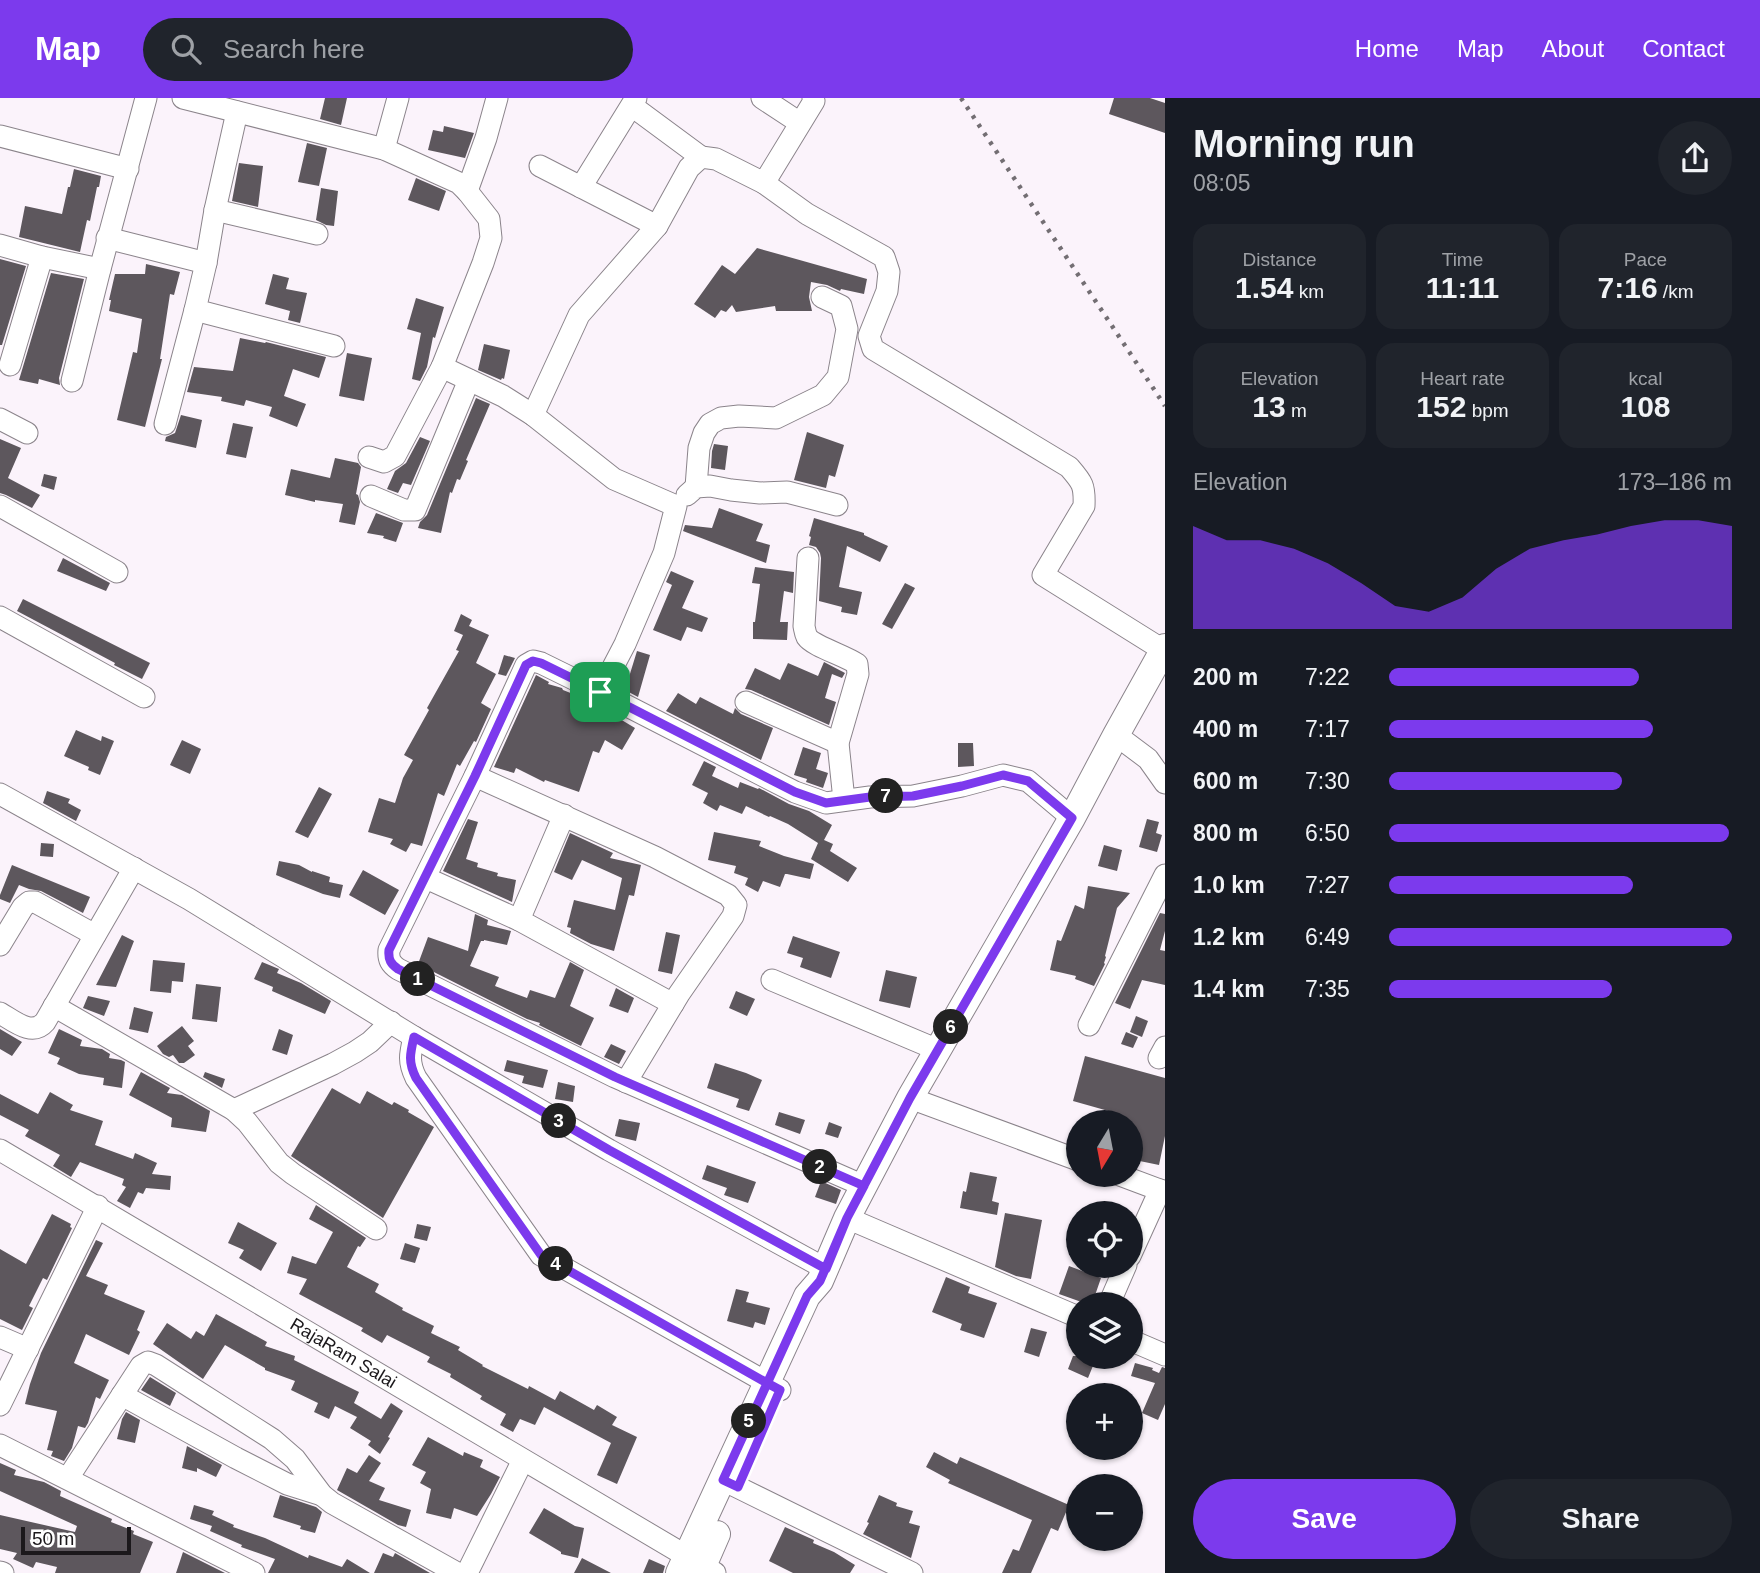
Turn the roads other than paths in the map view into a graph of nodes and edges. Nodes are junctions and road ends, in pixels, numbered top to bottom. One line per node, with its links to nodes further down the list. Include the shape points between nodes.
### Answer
1 (146, 98): 14 (street)
2 (183, 98): 8 (street)
3 (398, 98): 11 (street)
4 (497, 98): 17 (street)
5 (762, 98): 9 (street)
6 (813, 100): 9 (street)
7 (634, 102): 12 (street); 16 (street)
8 (237, 112): 11 (street); 18 (street)
9 (800, 123): 15 (street)
10 (0, 136): 14 (street)
11 (384, 149): 17 (street, via 459,183)
12 (701, 157): 15 (street, via 716,159); 19 (street, via 689,168)
13 (540, 166): 16 (street)
14 (128, 169): 21 (street)
15 (764, 183): 46 (street, via 807,214 884,257 889,272 887,291 869,336 873,349 1069,467 1082,482 1084,506 1043,575)
16 (581, 187): 19 (street)
17 (467, 191): 30 (street, via 489,219 491,238)
18 (215, 209): 20 (street); 24 (street)
19 (657, 226): 33 (street, via 579,314)
20 (317, 234)
21 (107, 238): 24 (street); 25 (street)
22 (0, 246): 23 (street)
23 (42, 257): 25 (street); 29 (street)
24 (206, 263): 27 (street)
25 (100, 269): 32 (street)
26 (822, 297): 38 (street, via 841,306 847,330 838,377 823,395 775,418 739,416 710,424 699,448)
27 (195, 310): 28 (street); 35 (street)
28 (334, 346)
29 (10, 365)
30 (442, 367): 31 (street); 37 (street, via 395,456 384,462)
31 (469, 380): 33 (street); 39 (street, via 415,510)
32 (72, 381)
33 (533, 415): 42 (street, via 614,479)
34 (0, 419): 36 (street)
35 (165, 424)
36 (27, 433)
37 (369, 457)
38 (695, 487): 40 (street, via 788,492); 42 (street)
39 (371, 496)
40 (836, 505)
41 (0, 506): 44 (street)
42 (676, 506): 47 (street, via 664,553)
43 (808, 558): 51 (street, via 805,635 857,664)
44 (117, 572)
45 (0, 617): 48 (street)
46 (1164, 648): 50 (main road)
47 (600, 692): 52 (street, via 541,663 526,665); 55 (street, via 795,792 826,803)
48 (144, 697)
49 (747, 702): 51 (street)
50 (1115, 736): 53 (street, via 1148,759); 57 (main road)
51 (838, 743): 55 (street)
52 (475, 776): 56 (street); 60 (street)
53 (1165, 783)
54 (0, 794): 58 (street)
55 (844, 800): 57 (street, via 913,796 1003,775 1028,781)
56 (564, 815): 61 (street); 65 (street, via 654,856 728,895 736,905)
57 (1072, 818): 71 (main road)
58 (134, 868): 62 (street); 68 (street)
59 (1165, 875): 69 (street)
60 (426, 877): 61 (street); 72 (street, via 389,950 391,964)
61 (519, 920): 65 (street)
62 (95, 936): 63 (street, via 29,902); 66 (street)
63 (0, 945)
64 (772, 980): 71 (street)
65 (673, 1004): 72 (street)
66 (54, 1006): 67 (street, via 40,1028 33,1029); 74 (street)
67 (0, 1013)
68 (391, 1022): 70 (street); 74 (street, via 355,1052)
69 (1089, 1025)
70 (414, 1037): 84 (street); 90 (street, via 410,1066 416,1078 541,1255)
71 (938, 1050): 73 (main road)
72 (626, 1082): 78 (street)
73 (910, 1098): 76 (street); 78 (main road)
74 (233, 1110): 82 (street, via 279,1163)
75 (0, 1150): 80 (street, RajaRam Salai)
76 (1066, 1156)
77 (1143, 1184): 79 (street)
78 (864, 1186): 81 (main road)
79 (1162, 1191): 83 (street)
80 (98, 1206): 88 (street); 94 (street, RajaRam Salai)
81 (847, 1218): 84 (main road); 85 (street)
82 (376, 1229)
83 (1143, 1230)
84 (823, 1275): 90 (main road, via 820,1303)
85 (1066, 1312)
86 (0, 1337): 88 (street)
87 (1143, 1346): 89 (street)
88 (28, 1349): 92 (street)
89 (1165, 1355)
90 (774, 1387): 96 (main road)
91 (122, 1395): 95 (street); 97 (street, via 287,1484); 97 (street, via 141,1366 156,1365 272,1439)
92 (0, 1405)
93 (0, 1445): 95 (street)
94 (523, 1460): 98 (street, RajaRam Salai); 101 (street)
95 (68, 1478): 99 (street)
96 (731, 1483): 98 (main road); 102 (street)
97 (322, 1495): 100 (street)
98 (697, 1569)
99 (254, 1573)
100 (457, 1573)
101 (467, 1573)
102 (912, 1573)

